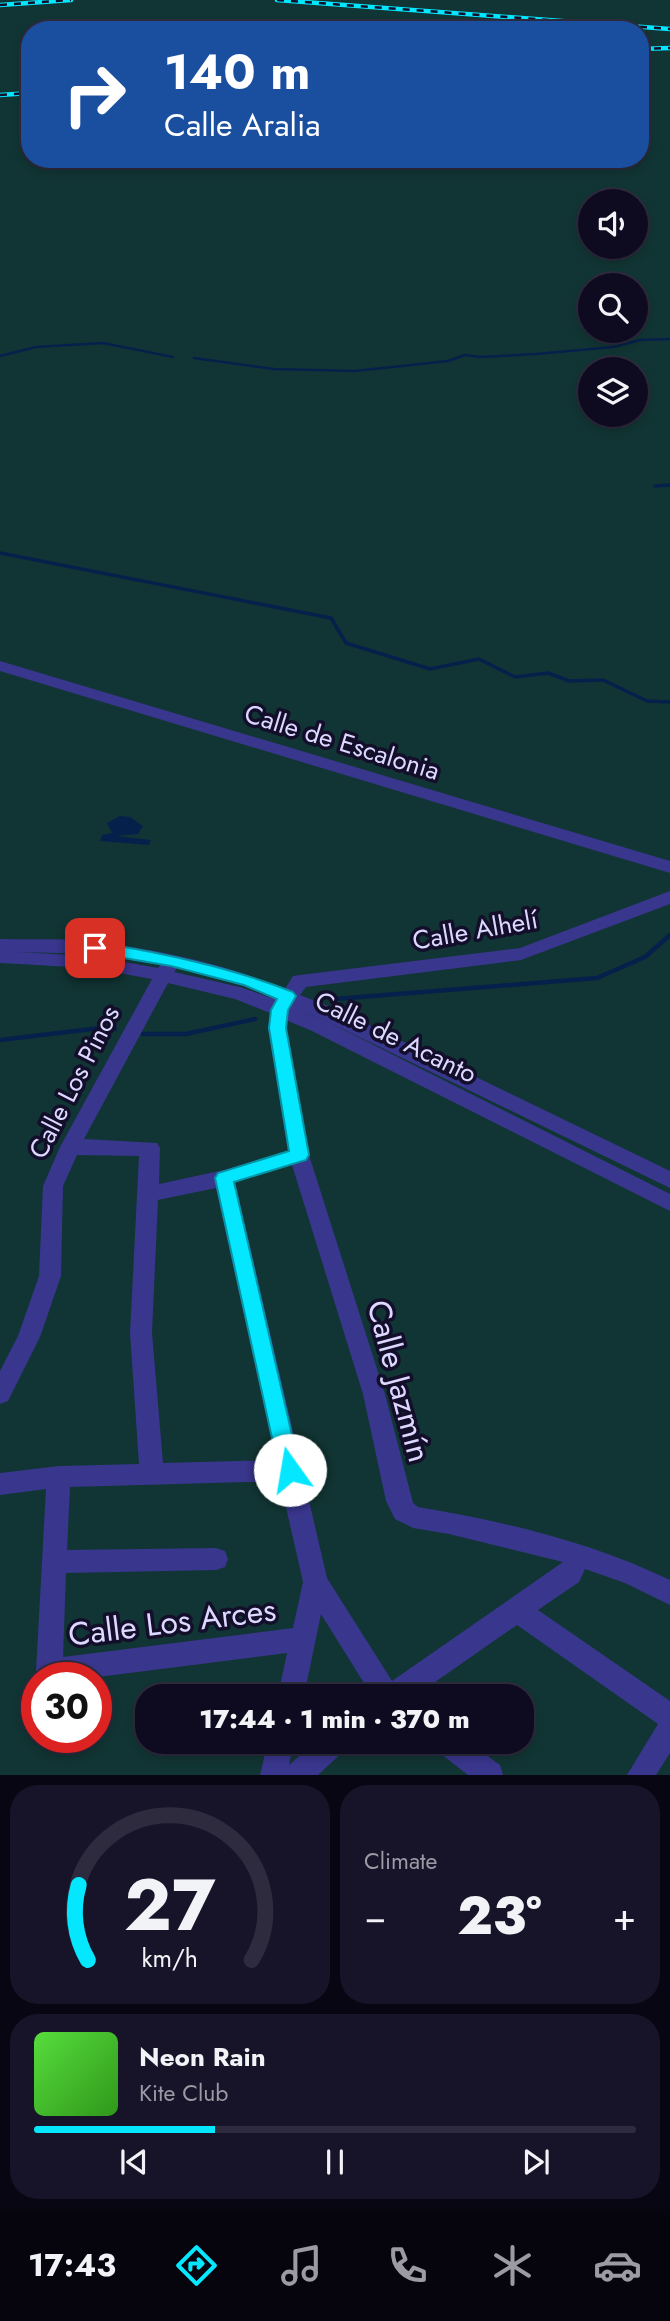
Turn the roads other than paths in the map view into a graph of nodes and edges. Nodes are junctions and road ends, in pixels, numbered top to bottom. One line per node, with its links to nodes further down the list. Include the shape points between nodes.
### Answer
1 (0, 666): 2 (street, Calle de Escalonia)
2 (670, 867)
3 (670, 897): 7 (street, Calle Alhelí, via 521,954 300,981)
4 (0, 945): 6 (street, Calle de Acanto, via 95,948)
5 (0, 957): 6 (street, Calle de Acanto)
6 (168, 967): 7 (street, Calle de Acanto, via 240,994); 8 (street, Calle Los Pinos)
7 (284, 1003): 9 (street, Calle Jazmín, via 277,1028); 11 (street, Calle de Acanto, via 579,1134); 13 (street, Calle de Acanto, via 317,1025)
8 (70, 1147): 12 (street, via 150,1148); 14 (street, Calle Los Pinos, via 52,1185 50,1276 29,1337)
9 (299, 1155): 10 (street); 19 (street, Calle Jazmín, via 374,1394 404,1511 413,1517)
10 (224, 1178): 12 (street); 15 (street)
11 (670, 1180)
12 (150, 1194): 16 (street, via 141,1333)
13 (670, 1203)
14 (0, 1394)
15 (290, 1470): 16 (street); 22 (street)
16 (152, 1474): 17 (street)
17 (60, 1477): 18 (street); 21 (street)
18 (0, 1484)
19 (578, 1555): 23 (street, Calle Jazmín); 24 (street, via 570,1573)
20 (216, 1559): 21 (street)
21 (55, 1562): 25 (street, Calle Los Arces, via 49,1671)
22 (314, 1582): 25 (street); 27 (street)
23 (670, 1593)
24 (518, 1611): 28 (street); 29 (street)
25 (304, 1639): 26 (street)
26 (294, 1684)
27 (379, 1684)
28 (410, 1684)
29 (670, 1717)
30 (670, 1730): 37 (street)
31 (278, 1754): 34 (street)
32 (321, 1754): 35 (street)
33 (462, 1754): 36 (street)
34 (273, 1775)
35 (298, 1775)
36 (490, 1775)
37 (640, 1775)

